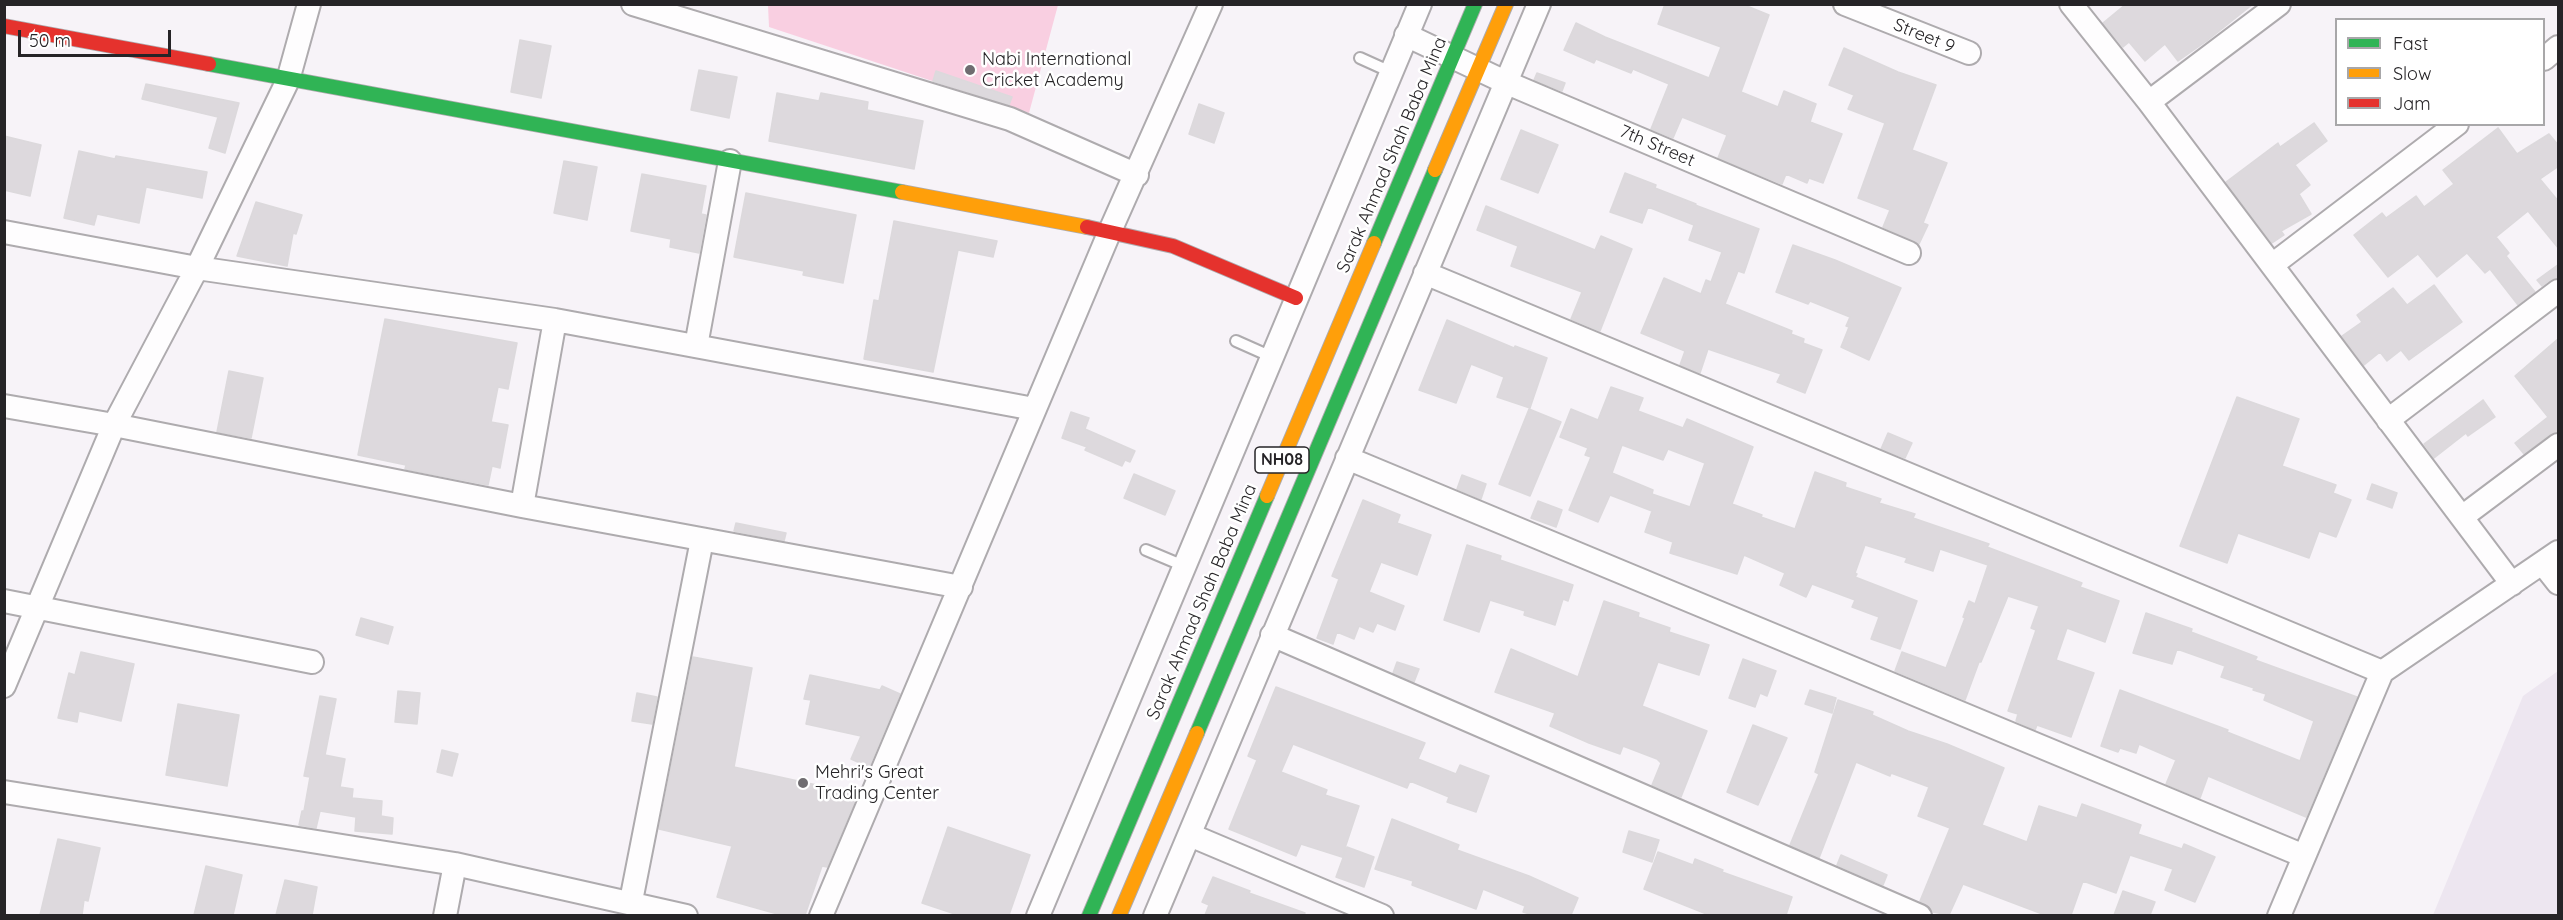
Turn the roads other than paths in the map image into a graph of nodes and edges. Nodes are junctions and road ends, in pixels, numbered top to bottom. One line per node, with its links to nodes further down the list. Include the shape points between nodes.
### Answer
1 (309, 4): 20 (street)
2 (633, 4): 25 (street, via 1010,119)
3 (1211, 4): 25 (street)
4 (1420, 4): 12 (street)
5 (1475, 4): 17 (main road, Sarak Ahmad Shah Baba Mina / NH08)
6 (1506, 4): 18 (main road, NH08)
7 (1539, 4): 21 (street)
8 (1845, 4): 14 (street, Street 9)
9 (2071, 4): 22 (street)
10 (2278, 4): 22 (street)
11 (4, 26): 20 (main road)
12 (1406, 35): 17 (street, 7th Street); 19 (street)
13 (2559, 47): 15 (street)
14 (1969, 53)
15 (2545, 57)
16 (1360, 58): 19 (lane)
17 (1452, 58): 18 (street, 7th Street); 68 (main road, Sarak Ahmad Shah Baba Mina / NH08)
18 (1477, 70): 21 (street, 7th Street); 69 (main road, NH08)
19 (1391, 72): 33 (street)
20 (288, 80): 24 (main road); 30 (street)
21 (1505, 82): 28 (street, 7th Street); 31 (street)
22 (2149, 102): 29 (street)
23 (2454, 126): 29 (street)
24 (730, 160): 26 (main road); 36 (street)
25 (1137, 175): 26 (street)
26 (1110, 231): 33 (main road, via 1173,246); 39 (street)
27 (4, 232): 30 (street)
28 (1909, 253)
29 (2272, 266): 40 (street)
30 (197, 268): 34 (street); 41 (street)
31 (1425, 273): 43 (street); 57 (street)
32 (2559, 291): 40 (street)
33 (1296, 298): 37 (street)
34 (555, 320): 36 (street); 44 (street)
35 (1236, 341): 37 (lane)
36 (696, 346): 39 (street)
37 (1272, 357): 49 (street)
38 (4, 406): 41 (street)
39 (1034, 409): 52 (street)
40 (2388, 420): 45 (street)
41 (114, 425): 44 (street); 54 (street)
42 (2559, 445): 45 (street)
43 (1347, 458): 55 (street); 61 (street)
44 (522, 506): 46 (street)
45 (2462, 517): 50 (street)
46 (702, 540): 52 (street); 63 (street)
47 (1146, 550): 49 (lane)
48 (2551, 558): 50 (street); 51 (street)
49 (1184, 566): 67 (street)
50 (2512, 584): 57 (street)
51 (2559, 584)
52 (961, 587): 66 (street)
53 (4, 601): 54 (street)
54 (38, 607): 56 (street); 58 (street)
55 (1272, 635): 60 (street); 72 (street)
56 (312, 662)
57 (2382, 672): 61 (street)
58 (4, 686)
59 (4, 792): 62 (street)
60 (1190, 835): 70 (street); 71 (street)
61 (2304, 856): 73 (street)
62 (455, 864): 63 (street); 64 (street)
63 (631, 901): 65 (street)
64 (445, 915)
65 (686, 915)
66 (821, 915)
67 (1038, 915)
68 (1089, 915)
69 (1119, 915)
70 (1155, 915)
71 (1382, 915)
72 (1920, 915)
73 (2279, 915)

